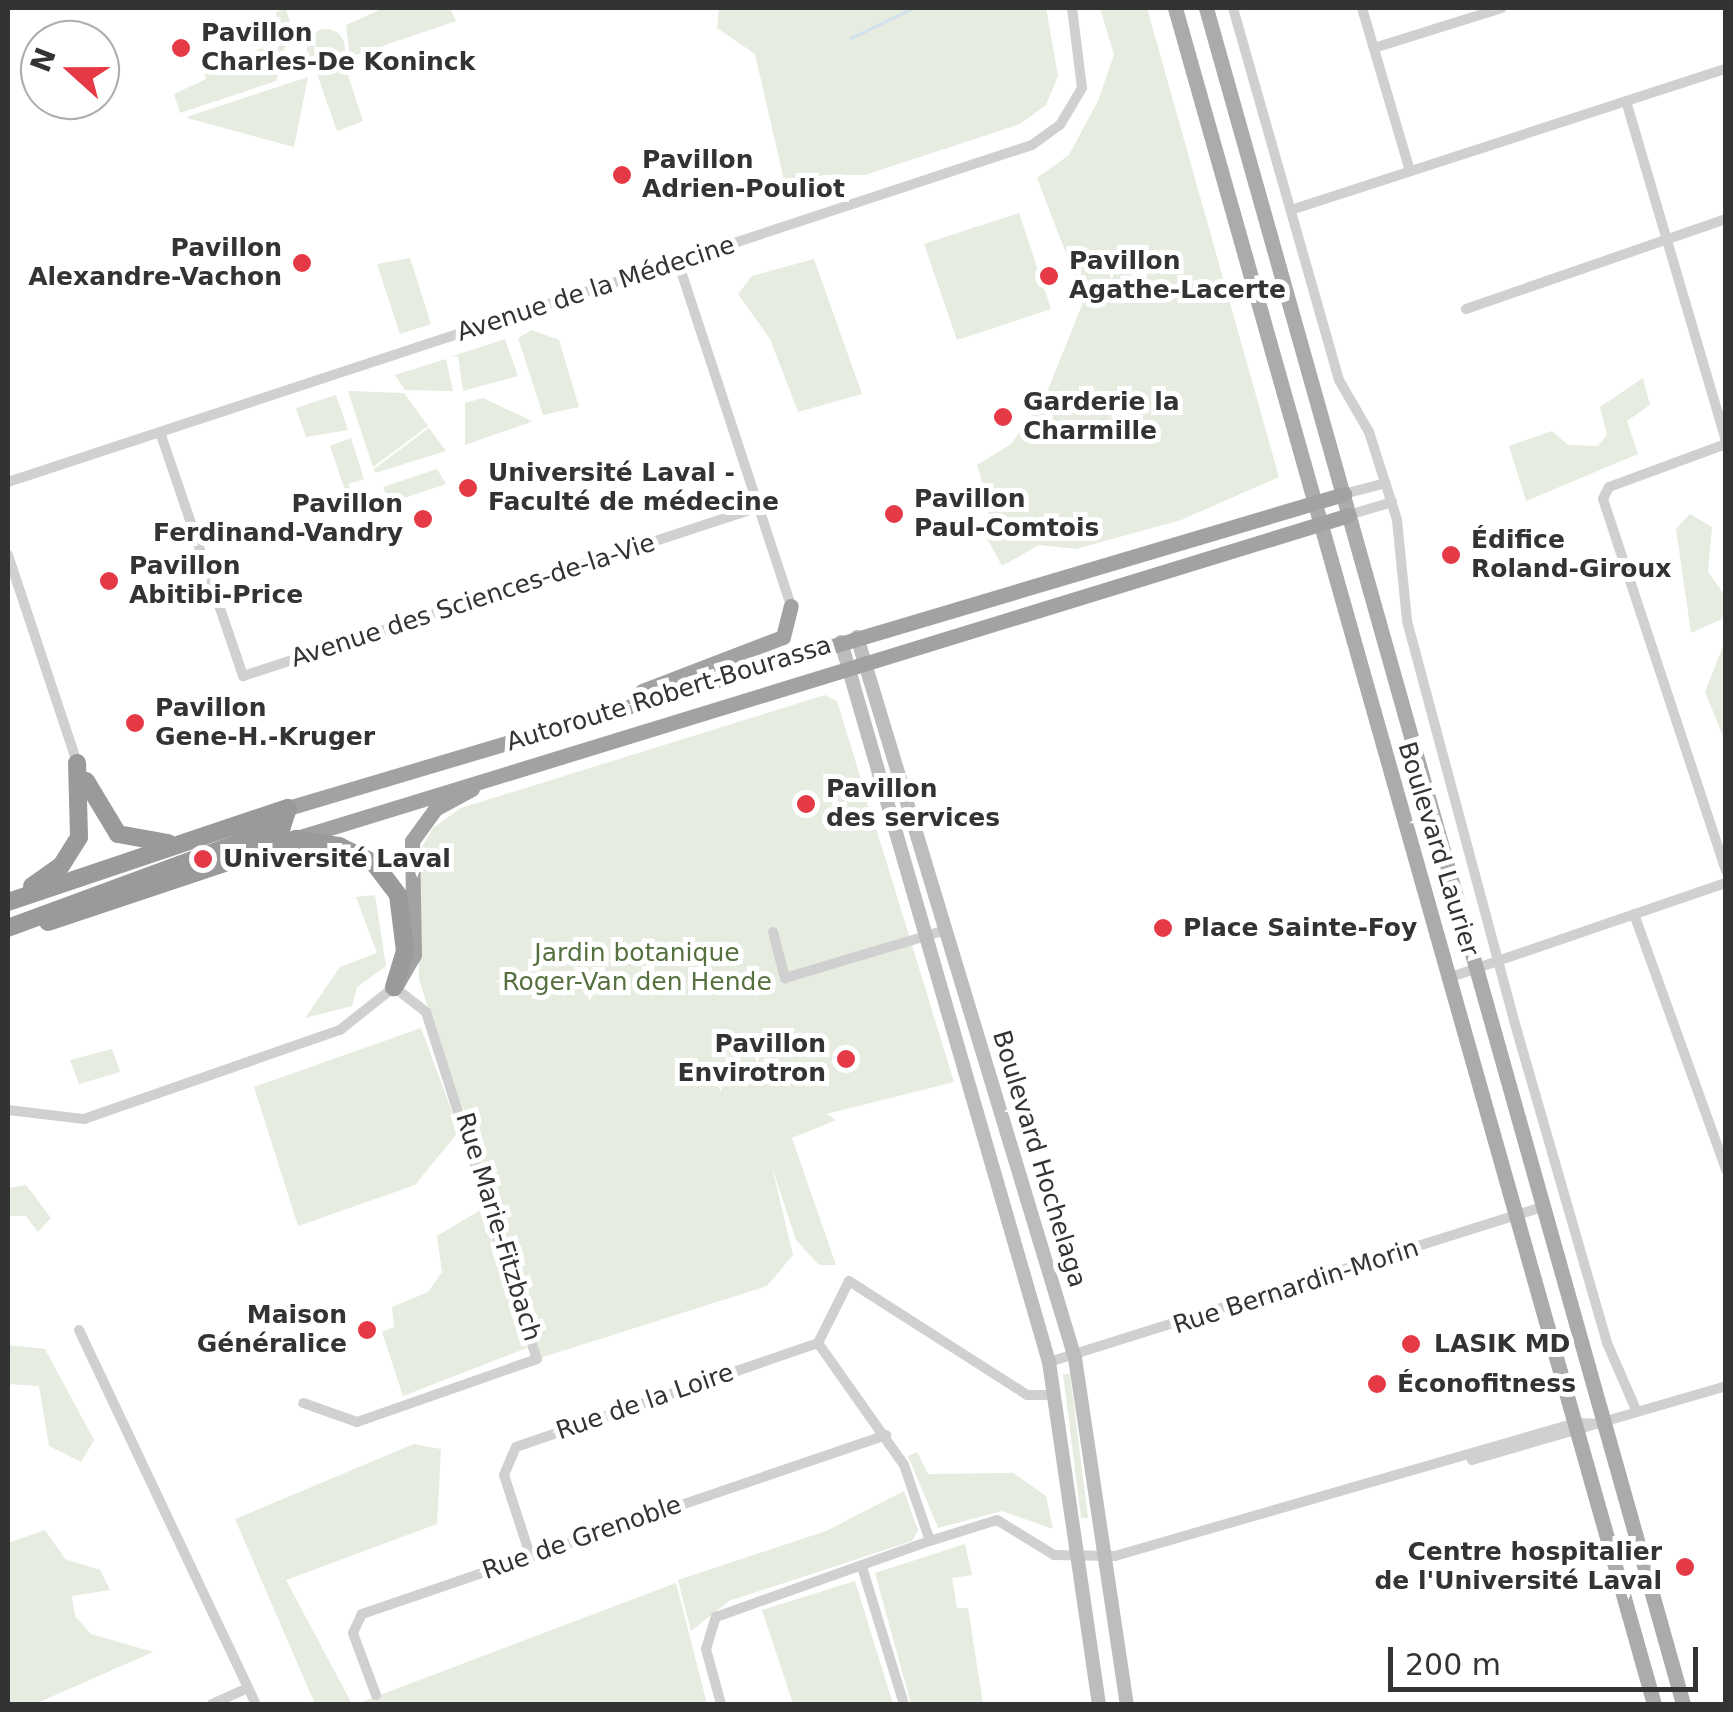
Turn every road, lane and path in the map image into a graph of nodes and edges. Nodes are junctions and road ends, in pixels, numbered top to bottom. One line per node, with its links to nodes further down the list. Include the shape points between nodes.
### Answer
1 (1072, 8): 16 (street, Avenue de la Médecine, via 1082,88 1041,140)
2 (1164, 8): 10 (main road)
3 (1175, 8): 10 (main road, Boulevard Laurier)
4 (1206, 8): 22 (main road, Boulevard Laurier)
5 (1233, 8): 13 (street, Boulevard Laurier)
6 (1362, 8): 8 (street)
7 (1502, 8): 8 (street)
8 (1374, 48): 12 (street)
9 (1726, 69): 11 (street)
10 (1194, 75): 23 (main road, Boulevard Laurier)
11 (1626, 101): 12 (street); 15 (street)
12 (1410, 171): 13 (street)
13 (1291, 210): 21 (street, Boulevard Laurier, via 1339,380)
14 (1726, 219): 15 (street)
15 (1662, 242): 17 (street); 19 (street)
16 (678, 262): 18 (street, Avenue de la Médecine); 25 (street)
17 (1466, 310)
18 (160, 432): 20 (street, Avenue de la Médecine); 25 (street, Avenue des Sciences-de-la-Vie, via 243,676)
19 (1726, 442): 39 (street, via 1605,492)
20 (8, 482)
21 (1386, 483): 22 (street); 24 (street, Boulevard Laurier)
22 (1344, 494): 23 (highway, Autoroute Robert-Bourassa); 26 (main road, Boulevard Laurier)
23 (1314, 502): 27 (main road, Boulevard Laurier); 30 (highway, Autoroute Robert-Bourassa)
24 (1392, 502): 26 (street); 47 (street, Boulevard Laurier, via 1408,621)
25 (759, 507): 29 (street)
26 (1349, 514): 27 (highway, Autoroute Robert-Bourassa); 48 (main road, Boulevard Laurier)
27 (1320, 522): 31 (highway, Autoroute Robert-Bourassa); 49 (main road, Boulevard Laurier)
28 (8, 555): 35 (street)
29 (791, 606): 33 (highway, via 783,637)
30 (849, 640): 31 (main road, Boulevard Hochelaga); 32 (main road, Boulevard Hochelaga); 33 (highway, Autoroute Robert-Bourassa)
31 (865, 661): 32 (highway, Autoroute Robert-Bourassa); 43 (main road, Boulevard Hochelaga)
32 (848, 666): 34 (highway, Autoroute Robert-Bourassa); 46 (main road, Boulevard Hochelaga)
33 (512, 739): 36 (highway, Autoroute Robert-Bourassa)
34 (531, 760): 37 (highway, Autoroute Robert-Bourassa); 50 (highway, via 452,798 418,830 406,871 414,954)
35 (77, 763): 38 (highway, via 115,831); 41 (highway, via 84,812 74,848)
36 (288, 808): 38 (highway, Autoroute Robert-Bourassa); 44 (highway, via 282,827)
37 (296, 839): 44 (highway, Autoroute Robert-Bourassa); 50 (highway, via 352,850 386,874 404,919)
38 (184, 842): 41 (highway, Autoroute Robert-Bourassa)
39 (1726, 870)
40 (1726, 883): 42 (street)
41 (8, 900)
42 (1634, 914): 47 (street); 52 (street)
43 (946, 930): 46 (street); 57 (main road, Boulevard Hochelaga)
44 (8, 931)
45 (773, 932): 46 (street, via 786,978)
46 (928, 936): 58 (main road, Boulevard Hochelaga)
47 (1498, 960): 48 (street); 62 (street, Boulevard Laurier, via 1607,1342)
48 (1476, 970): 49 (street); 53 (main road, Boulevard Laurier)
49 (1451, 977): 54 (main road, Boulevard Laurier)
50 (394, 987): 51 (street, via 352,1025 84,1120); 61 (street, Rue Marie-Fitzbach, via 426,1012 444,1046 537,1359 357,1422)
51 (8, 1110)
52 (1726, 1170)
53 (1542, 1207): 54 (street, Rue Bernardin-Morin); 63 (main road, Boulevard Laurier)
54 (1518, 1216): 57 (street, Rue Bernardin-Morin); 64 (main road, Boulevard Laurier)
55 (79, 1330): 71 (street)
56 (818, 1343): 60 (street, via 848,1280 1027,1395); 65 (street); 67 (street, Rue de la Loire, via 516,1447 504,1476)
57 (1076, 1358): 58 (street, Rue Bernardin-Morin); 69 (main road, Boulevard Hochelaga)
58 (1048, 1362): 60 (main road, Boulevard Hochelaga)
59 (1726, 1386): 62 (street)
60 (1053, 1395): 68 (main road, Boulevard Hochelaga)
61 (303, 1402)
62 (1638, 1412): 63 (street)
63 (1603, 1424): 64 (street); 80 (main road, Boulevard Laurier)
64 (1579, 1429): 69 (street); 79 (main road, Boulevard Laurier)
65 (886, 1434): 66 (street); 67 (street, Rue de Grenoble)
66 (930, 1541): 68 (street, via 997,1520); 70 (street)
67 (530, 1555): 72 (street, Rue de Grenoble, via 362,1614 352,1632)
68 (1073, 1558): 69 (street); 77 (main road, Boulevard Hochelaga)
69 (1103, 1558): 78 (main road, Boulevard Hochelaga)
70 (862, 1566): 75 (street, via 730,1609 709,1627); 76 (street)
71 (248, 1688): 73 (street); 74 (street)
72 (376, 1695)
73 (212, 1704)
74 (256, 1704)
75 (721, 1704)
76 (904, 1704)
77 (1098, 1704)
78 (1127, 1704)
79 (1654, 1704)
80 (1682, 1704)

